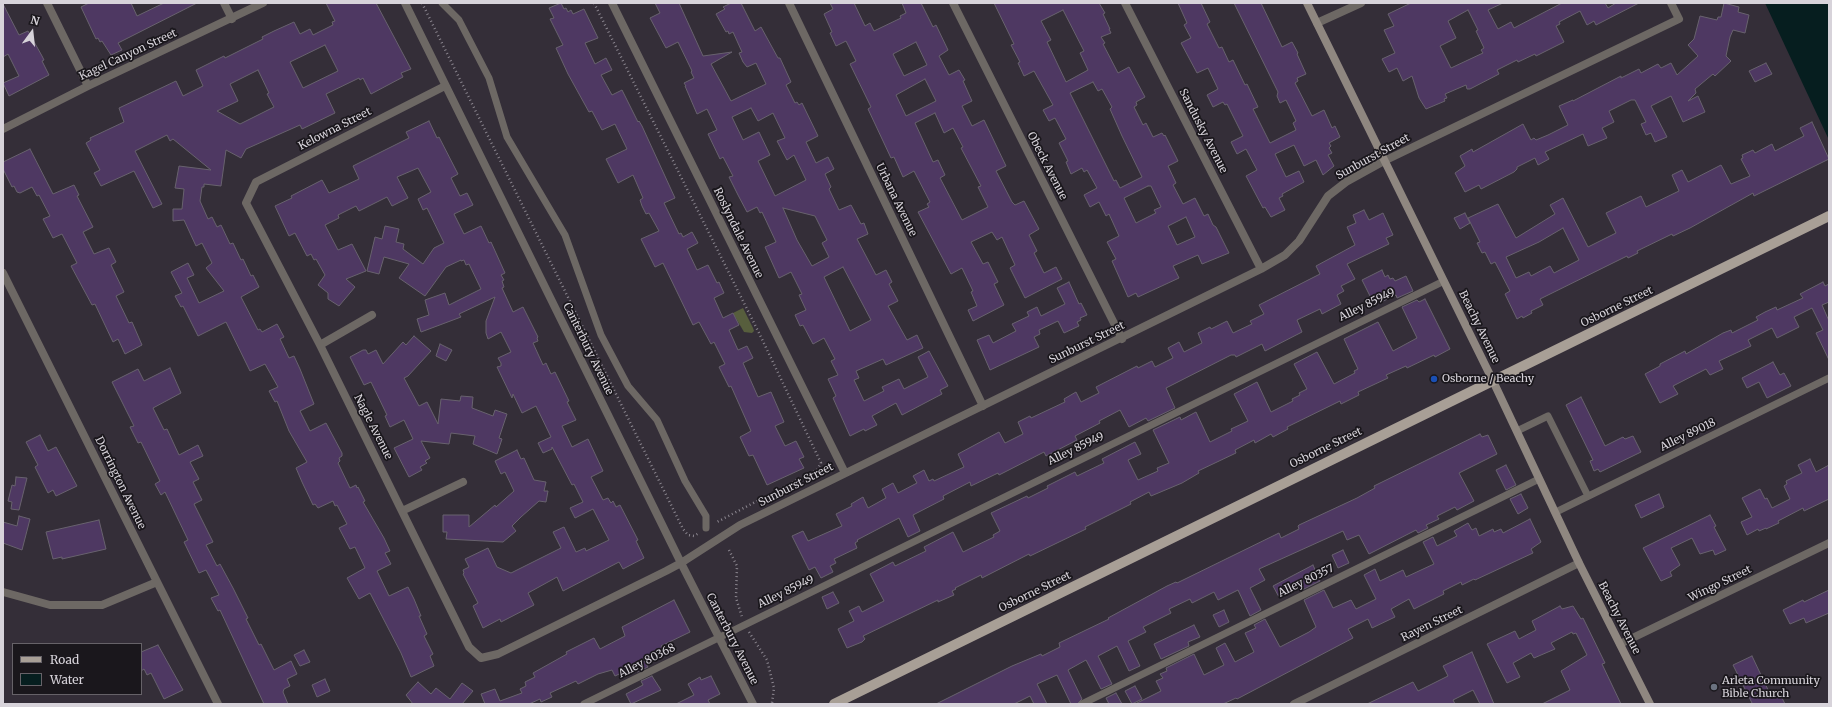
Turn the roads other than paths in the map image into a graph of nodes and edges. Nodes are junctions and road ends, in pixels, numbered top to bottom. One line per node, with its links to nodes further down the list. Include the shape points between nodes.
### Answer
1 (47, 3): 15 (street)
2 (224, 3): 13 (street)
3 (264, 3): 13 (street, Kagel Canyon Street)
4 (405, 3): 16 (street, Canterbury Avenue)
5 (442, 3): 37 (lane, via 459,20 489,78 507,137 565,234 602,335 628,386 657,420 685,481 706,516)
6 (612, 3): 31 (street, Roslyndale Avenue)
7 (789, 3): 29 (street, Urbana Avenue)
8 (953, 3): 25 (street, Obeck Avenue)
9 (1125, 3): 21 (street, Sandusky Avenue)
10 (1307, 3): 14 (street, Beachy Avenue)
11 (1361, 3): 14 (street)
12 (1670, 3): 18 (street, Sunburst Street, via 1679,19)
13 (232, 19): 15 (street, Kagel Canyon Street)
14 (1317, 23): 18 (street, Beachy Avenue)
15 (88, 86): 17 (street, Kagel Canyon Street)
16 (445, 86): 19 (street, Kelowna Street, via 256,182); 39 (street, Canterbury Avenue)
17 (3, 129)
18 (1384, 161): 21 (street, Sunburst Street, via 1346,182 1328,196 1299,241 1285,255); 23 (street, Beachy Avenue)
19 (246, 203): 26 (street, Nagle Avenue)
20 (1829, 216): 28 (main road, Osborne Street)
21 (1261, 269): 25 (street, Sunburst Street)
22 (3, 273): 41 (street, Dorrington Avenue)
23 (1444, 281): 28 (street, Beachy Avenue); 43 (lane, Alley 85949)
24 (372, 315): 26 (street)
25 (1122, 339): 29 (street, Sunburst Street)
26 (320, 345): 35 (street, Nagle Avenue)
27 (1829, 378): 34 (lane, Alley 89018)
28 (1493, 381): 30 (street, Beachy Avenue); 49 (main road, Osborne Street)
29 (983, 406): 31 (street, Sunburst Street)
30 (1517, 431): 32 (street, Beachy Avenue); 34 (lane, via 1548,416)
31 (845, 473): 39 (street, Sunburst Street, via 740,525)
32 (1539, 479): 36 (street, Beachy Avenue); 50 (lane, Alley 80357)
33 (463, 482): 35 (street)
34 (1588, 496): 36 (lane, Alley 89018)
35 (402, 511): 45 (street, Nagle Avenue, via 469,648)
36 (1556, 512): 40 (street, Beachy Avenue)
37 (706, 528)
38 (1829, 543): 44 (street, Wingo Street)
39 (681, 563): 43 (street, Canterbury Avenue); 45 (street, Sunburst Street, via 498,654)
40 (1579, 563): 44 (street, Beachy Avenue); 51 (street, Rayen Street)
41 (157, 582): 42 (street, via 102,605 50,605); 46 (street, Dorrington Avenue)
42 (3, 592)
43 (718, 637): 47 (lane, Alley 80368); 48 (street, Canterbury Avenue)
44 (1620, 644): 52 (street, Beachy Avenue)
45 (481, 658)
46 (218, 704)
47 (584, 704)
48 (753, 704)
49 (834, 704)
50 (1082, 704)
51 (1294, 704)
52 (1650, 704)

